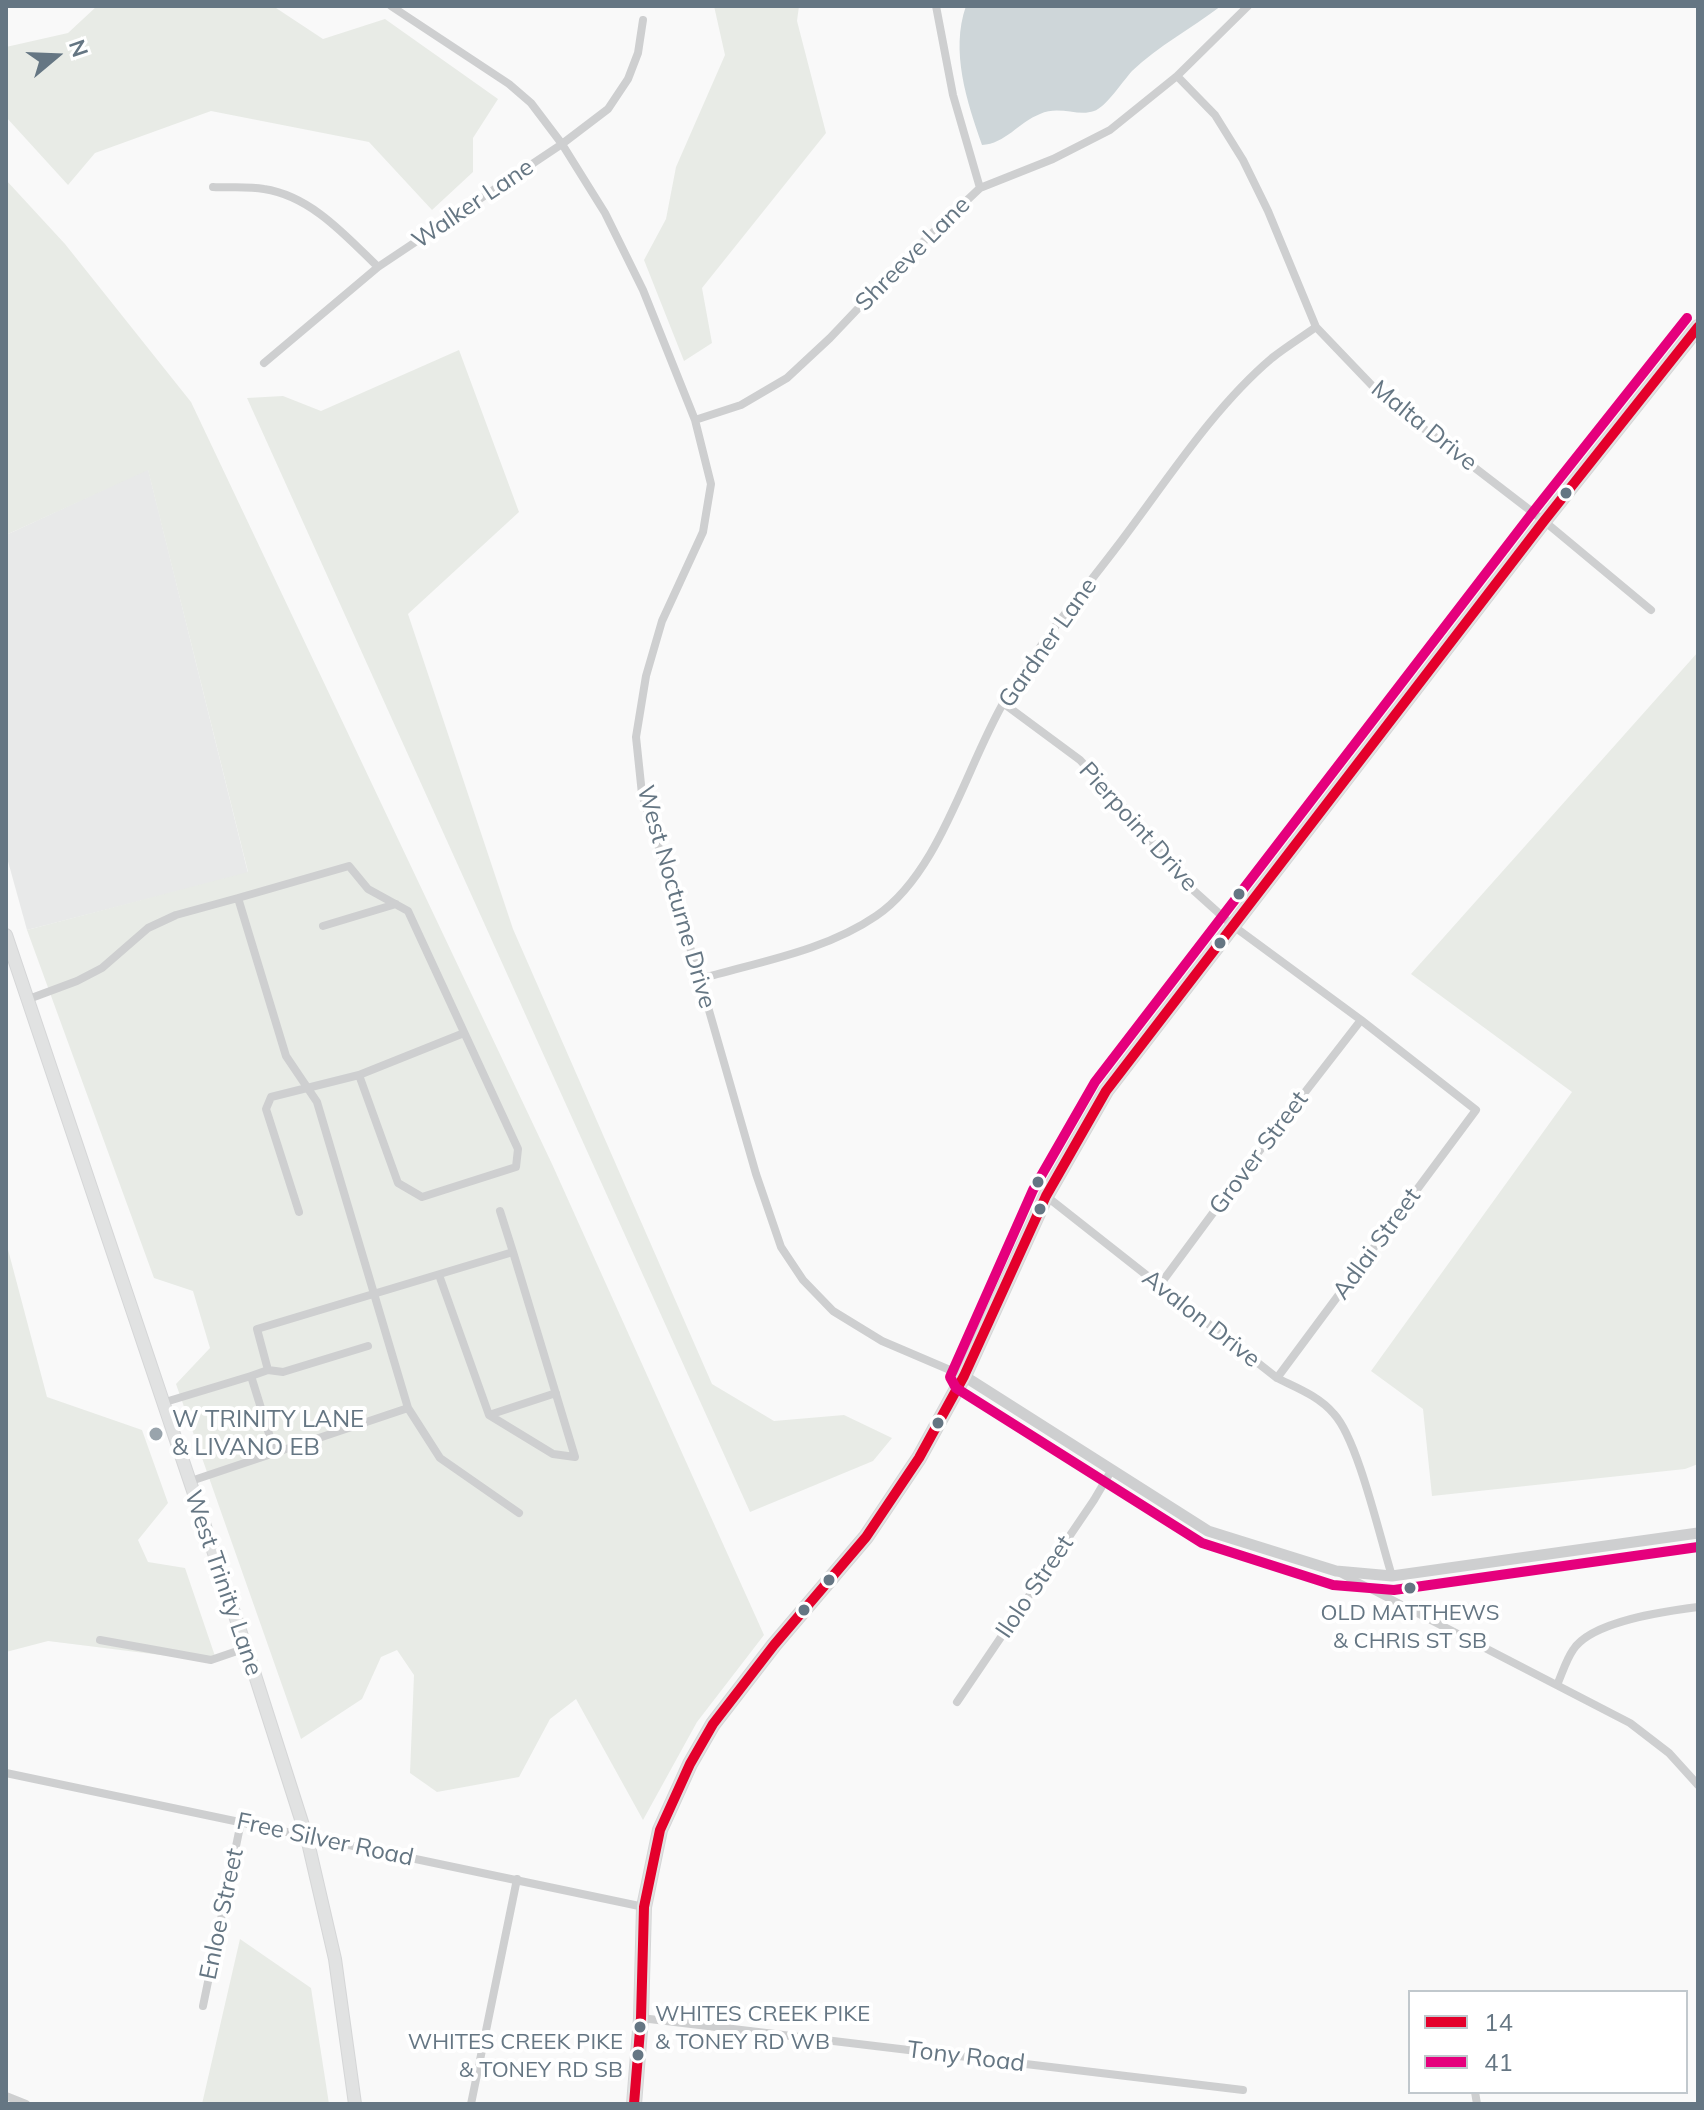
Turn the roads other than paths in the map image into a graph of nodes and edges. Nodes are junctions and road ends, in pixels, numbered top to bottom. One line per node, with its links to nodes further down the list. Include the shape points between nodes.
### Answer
1 (391, 6): 6 (street, West Nocturne Drive, via 509,84)
2 (936, 6): 8 (street, via 953,95)
3 (1248, 6): 5 (street, Shreeve Lane)
4 (643, 20): 6 (street, Walker Lane, via 628,79 608,109)
5 (1177, 76): 8 (street, Shreeve Lane, via 1110,130); 10 (street, Malta Drive, via 1215,115 1243,160)
6 (562, 144): 9 (street, Walker Lane); 13 (street, West Nocturne Drive, via 622,244)
7 (213, 187): 9 (street, via 265,189 298,199 338,227)
8 (980, 188): 13 (street, Shreeve Lane, via 787,378 741,405)
9 (378, 267): 12 (street, Walker Lane)
10 (1316, 327): 14 (street, Malta Drive, via 1384,398); 16 (street, Gardner Lane, via 1251,378 1193,447)
11 (1698, 327): 14 (main road)
12 (264, 363)
13 (695, 420): 22 (street, West Nocturne Drive, via 711,484 703,532 662,621 636,737 642,794)
14 (1544, 521): 15 (street, Malta Drive); 19 (main road)
15 (1651, 610)
16 (1003, 703): 19 (street, Pierpoint Drive, via 1080,760 1182,880); 22 (street, Gardner Lane, via 926,863 877,916 828,941)
17 (238, 898): 18 (street, via 349,866 368,889); 23 (street, via 148,928 102,968); 27 (street, via 286,1056)
18 (396, 904): 20 (street); 25 (street, via 408,911)
19 (1232, 925): 24 (street, Pierpoint Drive); 29 (main road, via 1106,1091)
20 (323, 926)
21 (6, 935): 23 (main road, West Trinity Lane)
22 (700, 979): 39 (street, West Nocturne Drive, via 756,1174 792,1266 821,1300 855,1326)
23 (26, 1000): 42 (main road, West Trinity Lane)
24 (1361, 1020): 28 (street, Pierpoint Drive); 34 (street, Grover Street)
25 (464, 1033): 26 (street); 26 (street, via 518,1149 516,1167 422,1197 409,1191 398,1183)
26 (359, 1075): 27 (street)
27 (309, 1089): 31 (street, via 271,1097 266,1109); 35 (street)
28 (1476, 1110): 40 (street, Adlai Street)
29 (1046, 1196): 34 (street, Avalon Drive); 39 (main road)
30 (500, 1211): 32 (street)
31 (299, 1212)
32 (513, 1252): 33 (street); 41 (street)
33 (439, 1275): 35 (street); 44 (street)
34 (1159, 1286): 40 (street, Avalon Drive)
35 (375, 1295): 37 (street, via 257,1329); 43 (street)
36 (368, 1346): 37 (street, via 283,1372)
37 (268, 1370): 38 (street)
38 (251, 1376): 42 (street); 45 (street)
39 (964, 1376): 46 (street); 62 (main road, via 919,1458 866,1537 713,1724 660,1830)
40 (1277, 1378): 51 (street, Avalon Drive, via 1318,1398 1351,1442)
41 (556, 1393): 44 (street); 44 (street, via 575,1457 553,1454)
42 (162, 1403): 47 (main road, West Trinity Lane)
43 (408, 1408): 45 (street); 48 (street, via 440,1458)
44 (489, 1415)
45 (275, 1453): 47 (street)
46 (1111, 1471): 50 (street, via 1208,1531); 56 (street, Ilolo Street)
47 (188, 1482): 54 (main road, West Trinity Lane)
48 (519, 1513)
49 (1698, 1533): 51 (street)
50 (1336, 1571): 51 (street); 55 (street)
51 (1392, 1576)
52 (1698, 1607): 55 (street, via 1639,1617 1583,1639)
53 (100, 1640): 54 (street, via 211,1660)
54 (246, 1648): 60 (main road, West Trinity Lane)
55 (1557, 1685): 58 (street, via 1630,1723 1669,1753)
56 (957, 1702)
57 (6, 1773): 59 (street, Free Silver Road)
58 (1698, 1785)
59 (241, 1822): 60 (street, Free Silver Road); 63 (street, Enloe Street)
60 (307, 1838): 61 (street, Free Silver Road); 68 (main road, West Trinity Lane, via 335,1959)
61 (517, 1879): 62 (street, Free Silver Road); 69 (street)
62 (644, 1907): 64 (main road)
63 (203, 2006)
64 (641, 2018): 65 (street, Tony Road); 70 (main road)
65 (1243, 2090)
66 (6, 2096): 67 (street)
67 (26, 2104)
68 (355, 2104)
69 (471, 2104)
70 (634, 2104)

